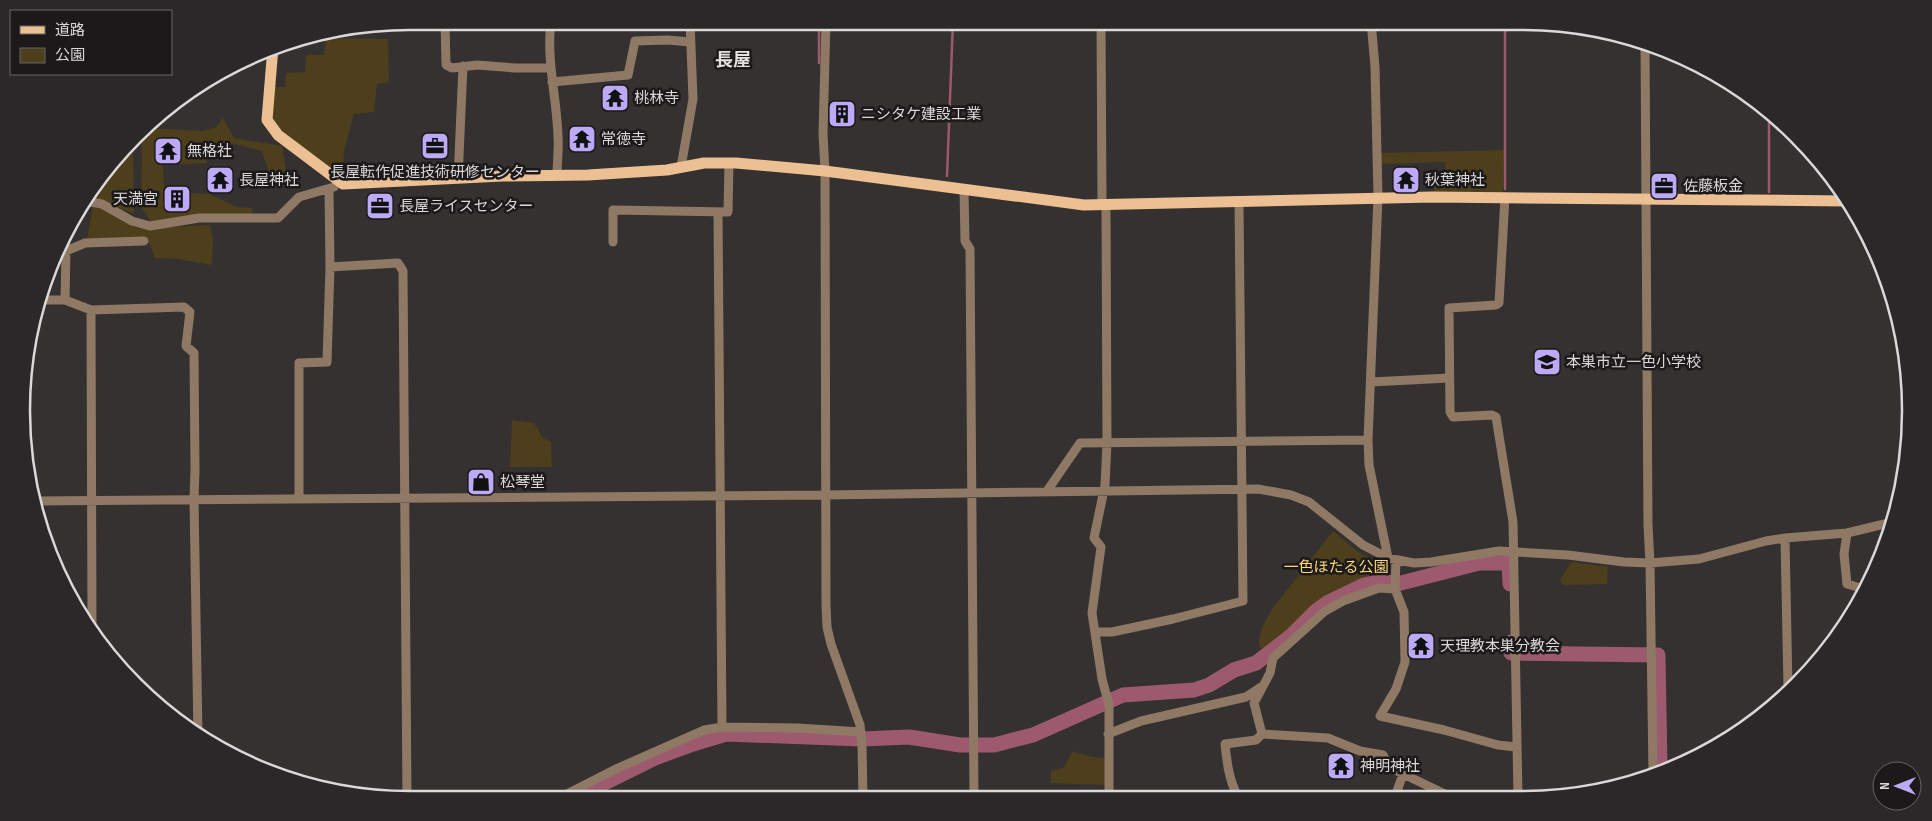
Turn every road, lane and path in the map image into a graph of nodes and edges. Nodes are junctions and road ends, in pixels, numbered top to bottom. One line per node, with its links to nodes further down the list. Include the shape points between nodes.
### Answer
1 (445, 30): 10 (street, via 446,66)
2 (550, 30): 11 (street)
3 (690, 30): 7 (street)
4 (826, 30): 15 (street)
5 (1101, 30): 27 (street)
6 (1372, 30): 21 (street)
7 (690, 42): 12 (street, via 635,41 628,74); 14 (street, via 693,99)
8 (1646, 51): 23 (street)
9 (272, 56): 18 (main road, via 267,120 278,135)
10 (463, 66): 11 (street); 17 (street)
11 (550, 68): 12 (street)
12 (552, 82): 16 (street, via 558,137)
13 (730, 163): 14 (main road); 15 (main road); 28 (street, via 728,212)
14 (681, 167): 16 (main road)
15 (825, 171): 20 (main road); 45 (street)
16 (557, 176): 17 (main road)
17 (458, 178): 18 (main road)
18 (343, 184): 19 (street)
19 (329, 189): 25 (street, via 299,197 278,218 200,218 150,226); 31 (street)
20 (964, 190): 27 (main road); 43 (street, via 965,241 970,249)
21 (1378, 197): 22 (main road); 26 (main road); 36 (street)
22 (1505, 197): 23 (main road); 35 (street, via 1499,303 1449,308)
23 (1646, 199): 24 (main road); 56 (street)
24 (1839, 201)
25 (92, 202)
26 (1239, 203): 27 (main road); 38 (street)
27 (1104, 205): 39 (street)
28 (718, 212): 30 (street, via 613,210); 44 (street)
29 (144, 241): 33 (street, via 85,244 66,251)
30 (613, 242)
31 (330, 266): 46 (street, via 398,264 403,270); 47 (street, via 327,362 299,363)
32 (46, 300): 33 (street)
33 (64, 300): 34 (street)
34 (91, 310): 48 (street, via 184,307 190,312 186,346 194,353); 50 (street)
35 (1449, 378): 36 (street); 54 (street, via 1453,417 1492,414 1496,417 1513,522)
36 (1371, 382): 37 (street)
37 (1368, 440): 38 (street); 55 (street, via 1369,465)
38 (1243, 441): 39 (street); 40 (street)
39 (1107, 443): 41 (street, via 1080,443); 42 (street)
40 (1241, 490): 42 (street); 55 (street, via 1276,491 1309,502 1363,545); 60 (street, via 1243,600 1173,619 1112,632)
41 (1048, 491): 42 (street); 43 (street)
42 (1103, 491): 60 (street, via 1094,538 1101,547 1092,613)
43 (972, 492): 45 (street); 74 (street)
44 (720, 495): 45 (street); 46 (street); 64 (street)
45 (825, 495): 65 (street, via 827,627)
46 (403, 498): 47 (street); 71 (street)
47 (299, 499): 48 (street)
48 (194, 500): 50 (street); 63 (street)
49 (41, 501): 50 (street)
50 (90, 501): 59 (street)
51 (1885, 524): 52 (street)
52 (1847, 533): 53 (street); 57 (street, via 1844,554 1847,584)
53 (1785, 538): 56 (street, via 1699,559); 61 (street)
54 (1514, 551): 55 (street, via 1484,552 1432,562); 56 (street); 68 (street)
55 (1392, 559): 58 (street)
56 (1650, 563): 69 (street)
57 (1858, 587)
58 (1395, 589): 62 (street, via 1379,588 1325,611 1273,658 1270,673); 68 (street, via 1404,612 1405,662 1396,689 1380,716)
59 (92, 619)
60 (1096, 632): 66 (street, via 1108,701)
61 (1788, 683)
62 (1261, 687): 66 (street, via 1246,697 1141,721); 67 (street, via 1254,702)
63 (198, 726)
64 (722, 727): 65 (street); 72 (street, via 704,730)
65 (861, 732): 73 (street)
66 (1108, 734): 75 (street)
67 (1262, 734): 70 (street, via 1328,738 1360,751 1383,755 1391,768); 76 (street, via 1256,740 1225,744)
68 (1516, 747): 79 (street)
69 (1652, 768)
70 (1403, 774): 77 (street); 78 (street)
71 (407, 791)
72 (572, 791)
73 (862, 791)
74 (974, 791)
75 (1109, 791)
76 (1235, 791)
77 (1397, 791)
78 (1438, 791)
79 (1518, 791)

